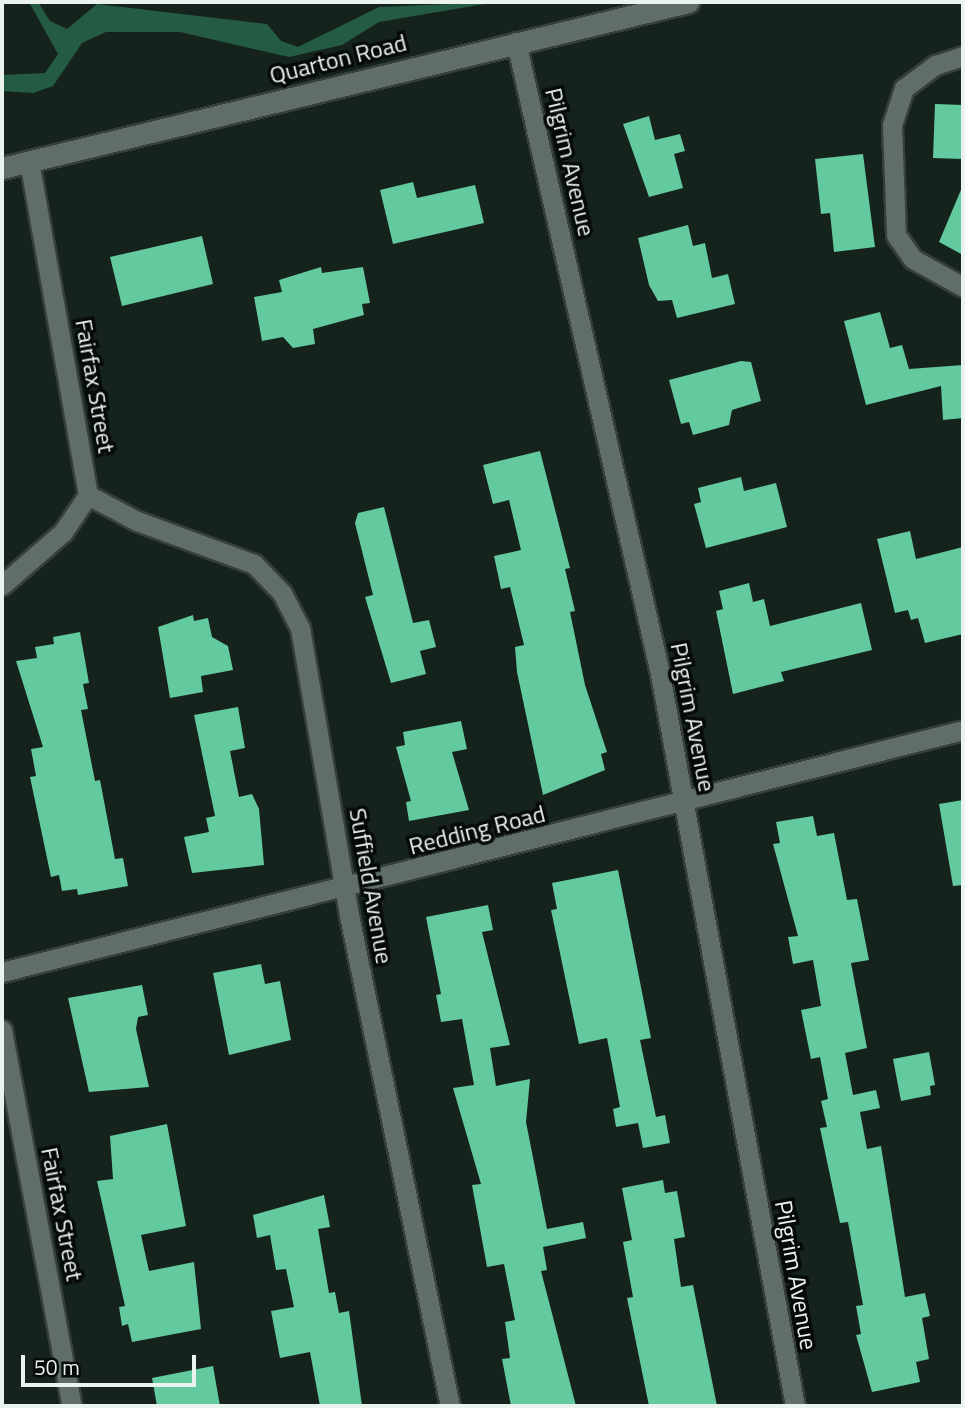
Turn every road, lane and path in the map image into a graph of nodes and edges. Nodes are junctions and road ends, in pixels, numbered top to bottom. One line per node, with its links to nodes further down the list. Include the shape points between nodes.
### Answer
1 (688, 2): 2 (street, Quarton Road)
2 (516, 42): 4 (street, Quarton Road); 10 (street, Pilgrim Avenue, via 617,471)
3 (963, 56): 6 (street, via 935,65 904,88 892,125 896,235 914,259)
4 (29, 162): 5 (street, Quarton Road); 7 (street, Fairfax Street)
5 (2, 168)
6 (963, 287)
7 (88, 495): 8 (street, via 63,532); 11 (street, Suffield Avenue, via 137,521 235,553 282,593 305,647)
8 (2, 585)
9 (963, 730): 10 (street, Redding Road)
10 (685, 801): 11 (street, Redding Road); 16 (street, Pilgrim Avenue)
11 (346, 889): 12 (street, Redding Road); 15 (street, Suffield Avenue)
12 (2, 972)
13 (2, 1030): 14 (street, Fairfax Street)
14 (72, 1406)
15 (450, 1406)
16 (795, 1406)

